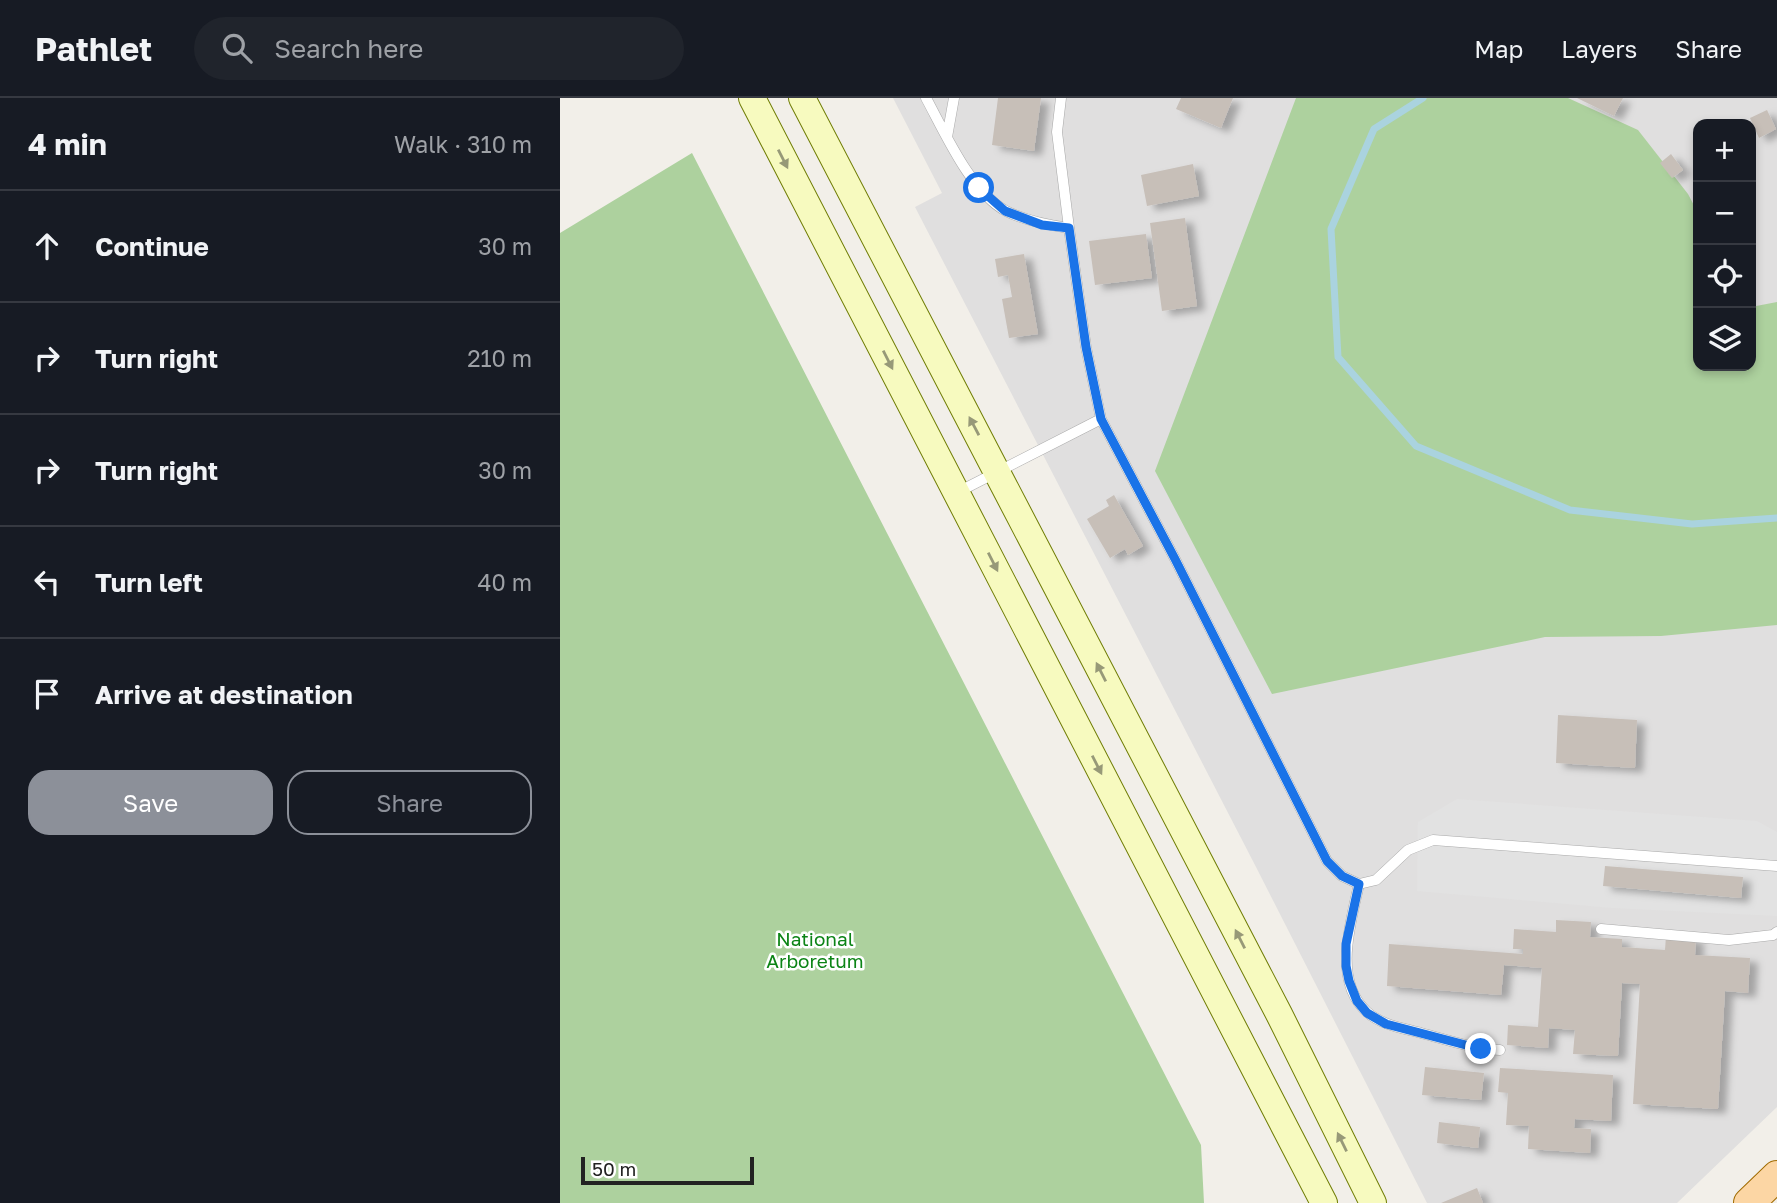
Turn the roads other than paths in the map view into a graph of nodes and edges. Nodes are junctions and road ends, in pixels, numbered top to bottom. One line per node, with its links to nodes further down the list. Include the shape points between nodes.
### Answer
1 (752, 98): 10 (main road, one-way to 10)
2 (803, 98): 9 (main road, one-way to 2)
3 (926, 98): 6 (lane)
4 (954, 98): 6 (lane)
5 (1061, 98): 7 (lane, via 1057,132)
6 (947, 137): 7 (lane, via 979,188 1005,211 1042,225)
7 (1069, 228): 8 (lane)
8 (1101, 419): 9 (lane); 12 (lane, via 1327,861)
9 (998, 472): 10 (lane); 18 (main road, one-way to 9)
10 (957, 492): 17 (main road, one-way to 17)
11 (1777, 866): 12 (lane, via 1433,840 1408,850 1376,880)
12 (1359, 884): 15 (lane, via 1346,966 1357,1001 1367,1013 1386,1024)
13 (1601, 929): 14 (lane, via 1729,940)
14 (1777, 932)
15 (1500, 1050)
16 (1777, 1177): 19 (main road)
17 (1324, 1203)
18 (1373, 1203)
19 (1749, 1203)

